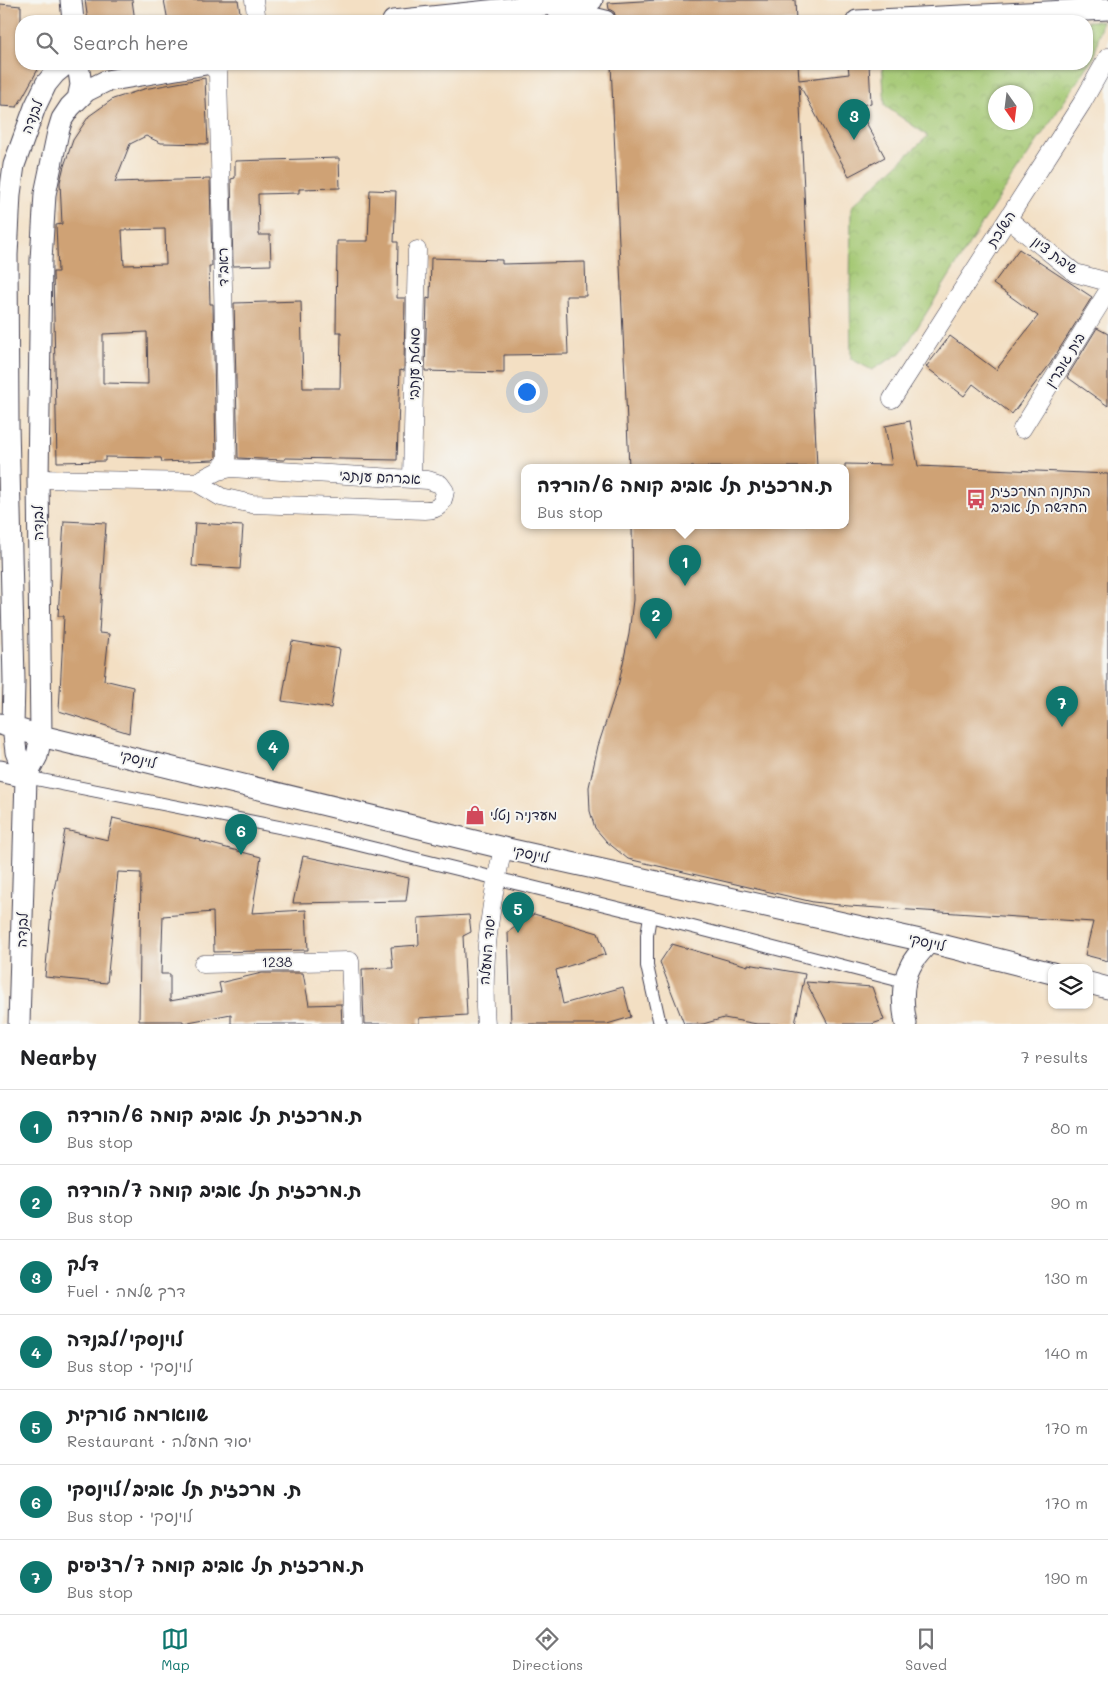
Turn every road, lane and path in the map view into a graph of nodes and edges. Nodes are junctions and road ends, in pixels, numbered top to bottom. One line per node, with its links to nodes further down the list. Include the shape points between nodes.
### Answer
1 (70, 0): 6 (street)
2 (254, 0): 7 (street)
3 (592, 0): 4 (street)
4 (540, 5): 8 (street); 9 (street)
5 (1108, 9): 10 (street)
6 (72, 15)
7 (257, 15)
8 (448, 15)
9 (581, 15)
10 (982, 15)
11 (1108, 57): 17 (street, השלכת)
12 (58, 70): 21 (street, לבנדה, via 46,84 14,165 8,247)
13 (79, 70): 16 (street, via 81,85)
14 (171, 70): 16 (street, לבנדה, via 106,81 90,88)
15 (217, 70): 27 (street, ראב"ד, via 227,449 226,462)
16 (78, 99): 28 (street, לבנדה, via 62,119 45,194)
17 (1008, 219): 19 (street, שיבת ציון, via 1075,273); 23 (street, השלכת)
18 (417, 250): 29 (street, סמטת ענתבי)
19 (1108, 282)
20 (1108, 291): 25 (street, בית גוברין)
21 (8, 366): 22 (street); 24 (street, לבנדה)
22 (0, 385)
23 (892, 399)
24 (4, 424): 26 (street, לבנדה); 28 (street, via 14,427 22,437)
25 (1022, 429)
26 (4, 461): 28 (street); 31 (street, לבנדה)
27 (218, 471): 29 (street, אברהם ענתבי, via 231,468); 30 (street, אברהם ענתבי)
28 (38, 479): 30 (street, אברהם ענתבי); 34 (street, לבנדה)
29 (412, 479): 30 (street, אברהם ענתבי, via 440,484 445,491 440,507 425,510 252,504 221,497)
30 (196, 482)
31 (14, 681): 32 (street); 33 (street, לבנדה)
32 (0, 702)
33 (6, 726): 34 (street, לוינסקי); 36 (street, לבנדה)
34 (41, 736): 36 (street, לבנדה, via 38,756); 37 (street, לוינסקי)
35 (0, 771): 36 (street)
36 (26, 777): 38 (street, via 319,835); 46 (street, לבנדה)
37 (504, 848): 38 (street, יסוד המעלה); 40 (street, לוינסקי)
38 (496, 879): 39 (street); 48 (street, יסוד המעלה, via 484,992)
39 (650, 916): 43 (street); 49 (street, via 647,966)
40 (928, 942): 42 (street, לוינסקי); 43 (street, via 911,964)
41 (203, 964): 47 (street, 1238, via 350,961)
42 (1048, 972)
43 (905, 982): 50 (street)
44 (1093, 984): 45 (street)
45 (1108, 988)
46 (19, 1024)
47 (353, 1024)
48 (486, 1024)
49 (660, 1024)
50 (906, 1024)

